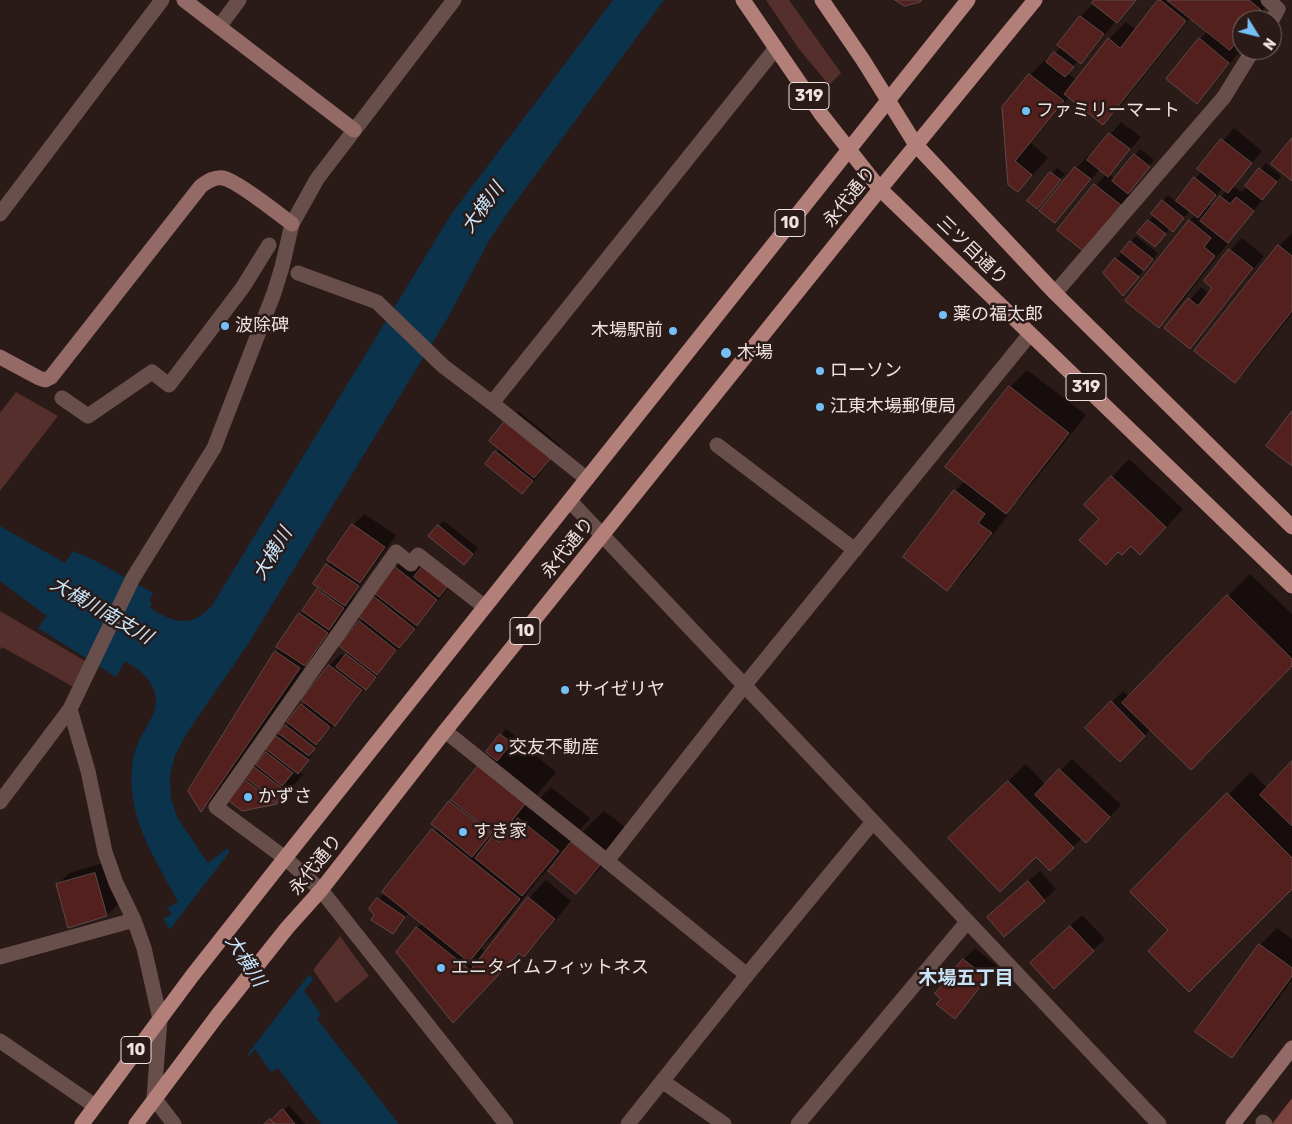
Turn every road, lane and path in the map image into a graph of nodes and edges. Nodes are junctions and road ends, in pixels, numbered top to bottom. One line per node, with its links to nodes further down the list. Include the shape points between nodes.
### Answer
1 (162, 0): 19 (street)
2 (184, 0): 11 (street)
3 (239, 0): 11 (street)
4 (454, 0): 15 (street)
5 (743, 0): 12 (main road, 三ツ目通り / 319)
6 (822, 0): 14 (main road, 三ツ目通り / 319)
7 (968, 0): 14 (main road, 永代通り / 10)
8 (1035, 0): 16 (main road, 永代通り / 10)
9 (1268, 0): 10 (street)
10 (1277, 10)
11 (219, 27): 15 (street)
12 (776, 48): 17 (main road, 三ツ目通り / 319); 27 (street)
13 (1247, 60): 23 (street, via 1224,97)
14 (888, 101): 16 (main road, 三ツ目通り / 319); 17 (main road, 永代通り / 10)
15 (354, 130): 20 (street, via 317,179)
16 (916, 145): 18 (main road, 永代通り / 10); 23 (main road, 三ツ目通り / 319)
17 (848, 150): 18 (main road, 三ツ目通り / 319); 29 (main road, 永代通り / 10)
18 (880, 189): 24 (main road, 三ツ目通り / 319); 32 (main road, 永代通り / 10)
19 (0, 214)
20 (292, 224): 25 (street, via 236,183 213,178 201,186 51,377 39,378); 37 (street, via 274,293 214,448 133,578)
21 (269, 245): 26 (street, via 243,287 169,385 152,372 88,416)
22 (298, 273): 27 (street, via 377,302 443,366)
23 (1055, 294): 31 (main road, 三ツ目通り / 319)
24 (1030, 334): 33 (street); 34 (main road, 三ツ目通り / 319)
25 (0, 357)
26 (62, 398)
27 (492, 403): 29 (street)
28 (717, 445): 33 (street)
29 (587, 479): 30 (main road, 永代通り / 10)
30 (570, 501): 32 (street); 35 (main road, 永代通り / 10)
31 (1292, 527)
32 (602, 535): 36 (street); 38 (main road, 永代通り / 10)
33 (855, 550): 36 (street)
34 (1292, 586)
35 (485, 607): 41 (main road, 永代通り / 10); 41 (street, via 418,556 411,564 396,552 216,807)
36 (744, 686): 40 (street); 42 (street)
37 (70, 709): 39 (street); 44 (street, via 88,771 105,852)
38 (445, 731): 42 (street); 43 (main road, 永代通り / 10)
39 (0, 802)
40 (872, 822): 45 (street); 47 (street)
41 (285, 858): 43 (street); 48 (main road, 永代通り / 10)
42 (607, 861): 47 (street)
43 (321, 890): 52 (main road, 永代通り / 10, via 287,928); 57 (street)
44 (134, 920): 46 (street); 48 (street, via 144,948)
45 (967, 922): 60 (street); 61 (street)
46 (0, 957)
47 (747, 975): 51 (street)
48 (160, 1019): 52 (street); 53 (main road, 永代通り / 10)
49 (0, 1041): 53 (street)
50 (1292, 1048): 62 (street)
51 (662, 1081): 58 (street); 59 (street)
52 (154, 1098): 55 (main road, 永代通り / 10); 56 (street)
53 (95, 1106): 54 (main road, 永代通り / 10)
54 (82, 1124)
55 (136, 1124)
56 (174, 1124)
57 (506, 1124)
58 (628, 1124)
59 (724, 1124)
60 (798, 1124)
61 (1159, 1124)
62 (1233, 1124)

